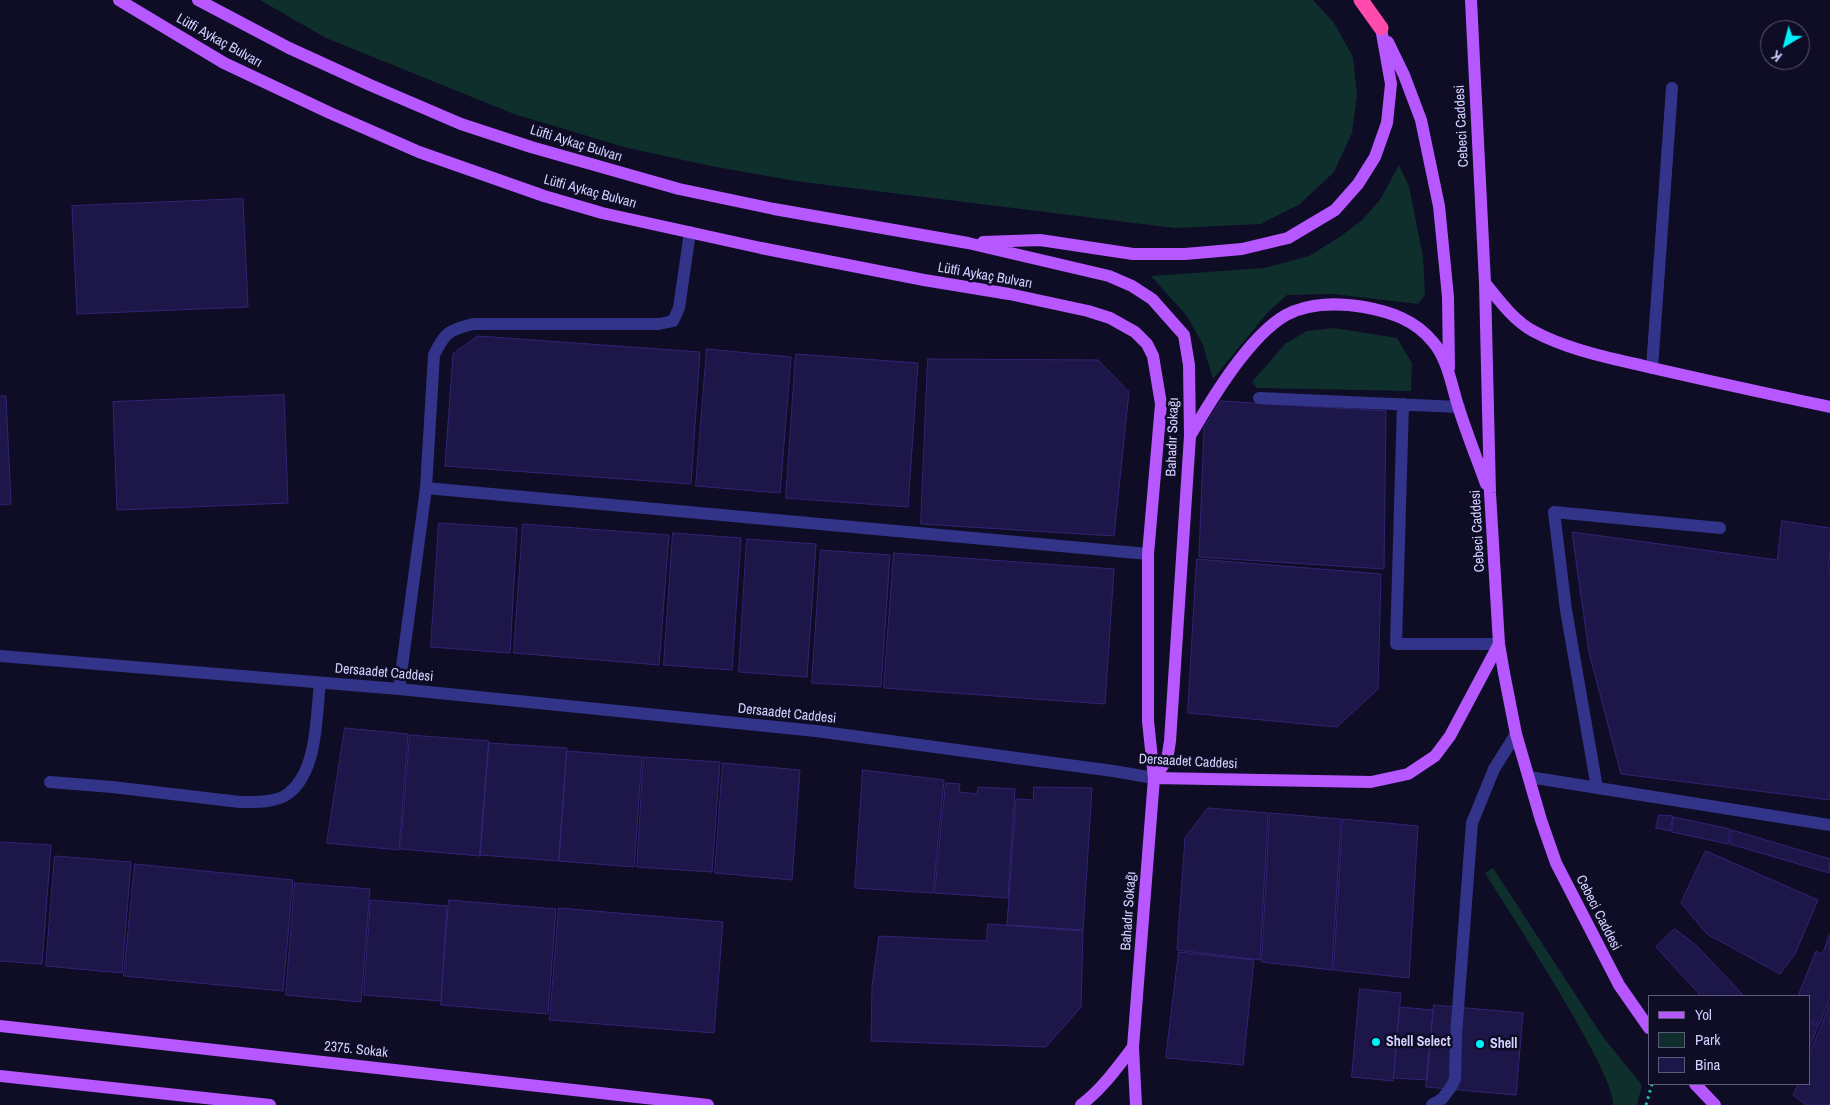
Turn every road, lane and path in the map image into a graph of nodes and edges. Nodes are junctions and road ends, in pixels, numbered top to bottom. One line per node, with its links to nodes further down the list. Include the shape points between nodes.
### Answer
1 (119, 0): 7 (main road, Lütfi Aykaç Bulvarı, via 224,63 419,152 544,196 602,213)
2 (198, 0): 8 (main road, Lüfti Aykaç Bulvarı, via 289,48 370,85 461,124 531,147 679,189)
3 (1361, 0): 5 (highway)
4 (1471, 0): 9 (main road, Cebeci Caddesi)
5 (1381, 28): 8 (main road, via 1391,84 1387,122 1375,157 1358,184 1335,210 1288,238 1242,249 1185,254 1133,254 1040,240); 12 (main road, via 1421,120 1439,206 1448,297)
6 (1672, 88): 11 (street)
7 (690, 232): 10 (main road, Lütfi Aykaç Bulvarı); 18 (street, via 679,308 673,321 659,324 473,324 453,328 434,355)
8 (968, 243): 17 (main road, Bahadır Sokağı, via 1109,276 1152,299 1184,335 1189,365)
9 (1485, 283): 11 (main road, via 1506,310 1532,330 1596,355); 19 (main road, Cebeci Caddesi)
10 (1088, 311): 21 (main road, Bahadır Sokağı, via 1110,318 1135,332 1153,356 1161,404)
11 (1652, 368): 15 (main road)
12 (1449, 372): 16 (main road); 17 (main road, via 1435,343 1417,326 1386,311 1338,304 1316,305 1287,314 1264,332 1230,373)
13 (1259, 398): 14 (street)
14 (1404, 404): 16 (street); 22 (street, via 1396,644)
15 (1830, 407)
16 (1458, 408): 19 (main road)
17 (1190, 436): 28 (main road, Bahadır Sokağı, via 1170,741 1167,760)
18 (426, 488): 21 (street); 25 (street)
19 (1490, 493): 22 (main road, Cebeci Caddesi)
20 (1720, 528): 30 (street, via 1554,512 1566,610)
21 (1148, 554): 28 (main road, Bahadır Sokağı, via 1148,721)
22 (1499, 644): 26 (main road, Cebeci Caddesi); 28 (main road, Dersaadet Caddesi, via 1450,736 1435,756 1408,774 1371,782)
23 (0, 656): 24 (street, Dersaadet Caddesi)
24 (320, 682): 25 (street, Dersaadet Caddesi); 29 (street, via 310,762 300,781 288,794 260,802 240,802)
25 (399, 690): 28 (street, Dersaadet Caddesi, via 816,731)
26 (1516, 734): 27 (main road, Cebeci Caddesi); 42 (street, via 1494,769 1472,823 1456,1026 1455,1079 1442,1099)
27 (1529, 777): 30 (street); 33 (main road, Cebeci Caddesi, via 1556,863 1618,986)
28 (1154, 778): 34 (main road, Bahadır Sokağı)
29 (50, 782)
30 (1597, 788): 31 (street)
31 (1830, 825)
32 (0, 1026): 39 (main road, 2375. Sokak)
33 (1648, 1027)
34 (1133, 1047): 40 (main road, via 1112,1075); 41 (main road, Bahadır Sokağı)
35 (0, 1076): 38 (main road)
36 (1652, 1085): 43 (path)
37 (1696, 1085): 44 (main road)
38 (270, 1105)
39 (708, 1105)
40 (1081, 1105)
41 (1136, 1105)
42 (1432, 1105)
43 (1646, 1105)
44 (1715, 1105)

